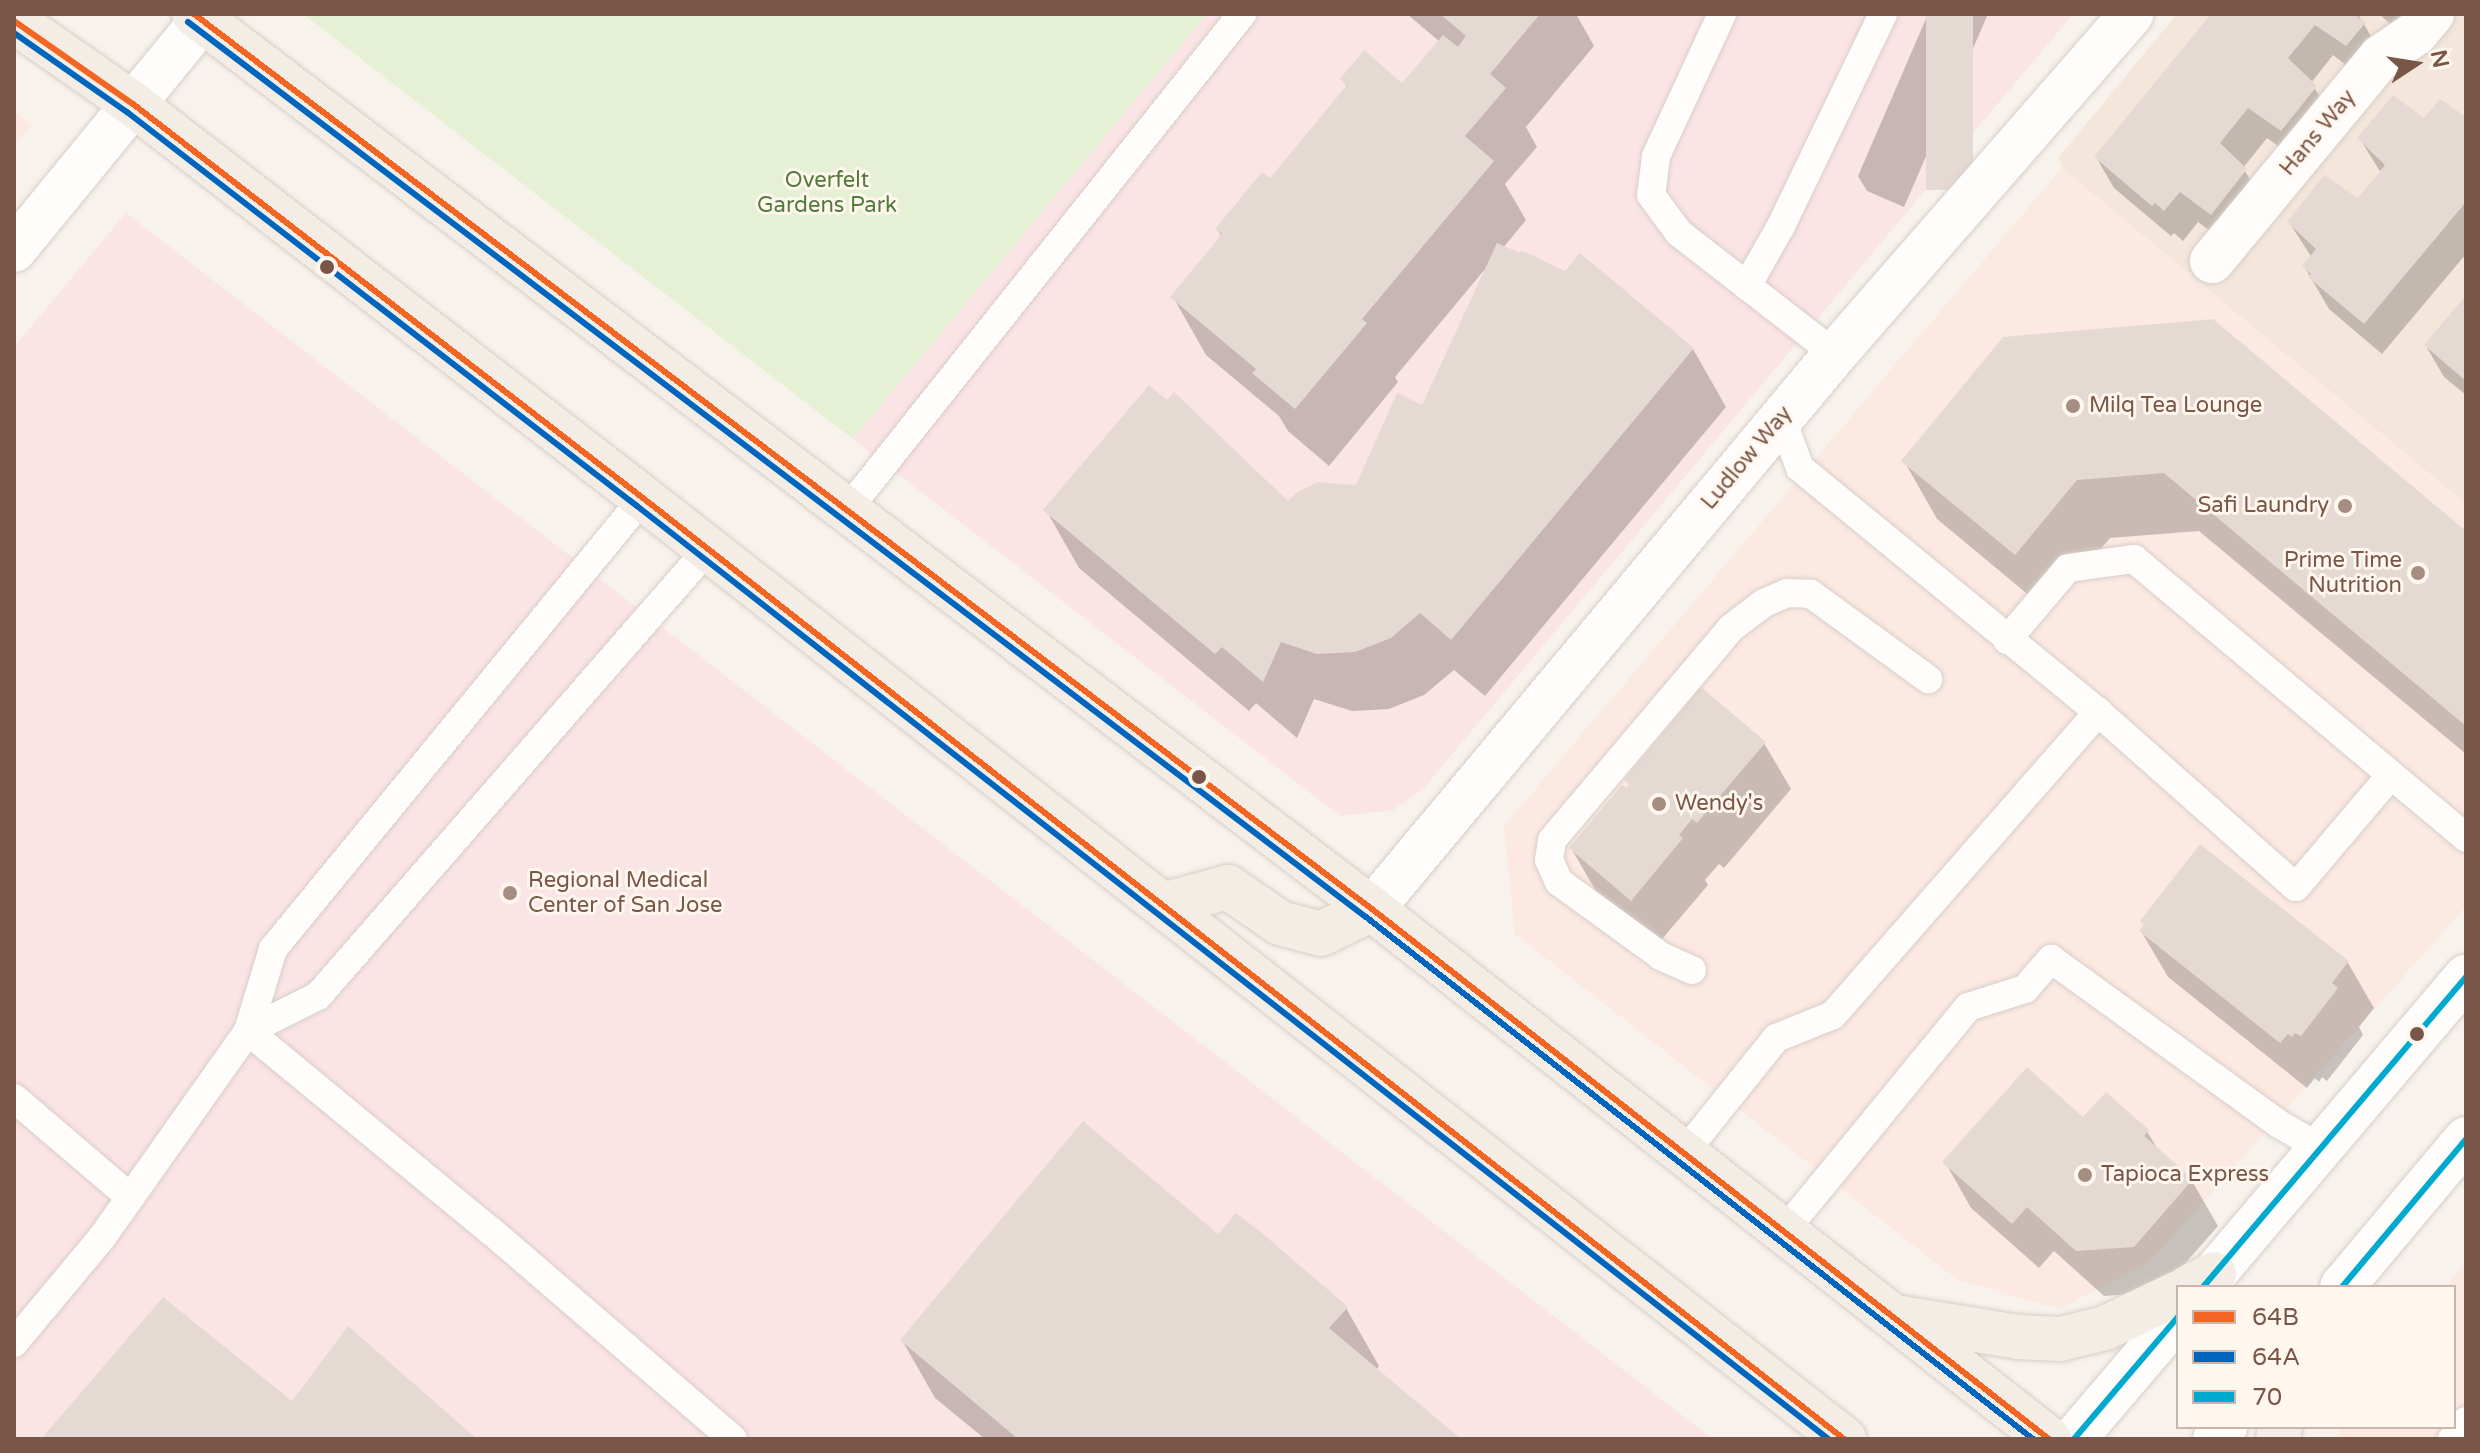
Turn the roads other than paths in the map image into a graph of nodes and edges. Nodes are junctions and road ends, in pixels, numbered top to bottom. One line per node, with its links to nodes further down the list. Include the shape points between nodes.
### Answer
1 (1242, 14): 15 (lane)
2 (1722, 14): 11 (lane, via 1656,156 1651,195 1679,233)
3 (1883, 14): 11 (lane)
4 (2132, 14): 12 (street, Ludlow Way)
5 (2432, 14): 10 (street, Hans Way, via 2416,33 2381,57)
6 (198, 17): 8 (street); 15 (main road)
7 (14, 21): 8 (main road)
8 (133, 104): 9 (street); 14 (main road)
9 (14, 250)
10 (2212, 261)
11 (1747, 286): 12 (lane)
12 (1835, 354): 13 (street, Ludlow Way)
13 (1781, 417): 17 (lane, via 1800,468); 23 (street, Ludlow Way)
14 (643, 498): 16 (main road); 26 (lane, via 273,949)
15 (848, 509): 23 (main road)
16 (708, 549): 22 (main road); 26 (lane, via 318,996)
17 (2007, 640): 19 (lane); 20 (lane, via 2068,568 2134,559)
18 (1928, 679): 24 (lane, via 1811,594 1787,593 1731,628 1552,840 1549,860 1559,882 1661,956)
19 (2098, 712): 20 (lane, via 2296,887); 30 (lane, via 1833,1015 1776,1038)
20 (2391, 775): 21 (lane)
21 (2466, 838)
22 (1163, 905): 23 (main road, via 1228,887 1280,923 1321,934); 39 (main road)
23 (1372, 909): 30 (main road)
24 (1692, 970)
25 (2466, 977): 29 (street)
26 (248, 1031): 31 (lane); 41 (lane)
27 (14, 1098): 31 (lane)
28 (2466, 1139): 34 (street)
29 (2322, 1149): 32 (lane, via 2279,1124 2051,959 2025,989 1968,1007); 33 (street)
30 (1684, 1153): 32 (main road)
31 (130, 1197): 38 (lane)
32 (1785, 1230): 36 (main road)
33 (2196, 1285)
34 (2344, 1285)
35 (2176, 1294): 36 (main road, via 2105,1328 2060,1339)
36 (1890, 1316): 44 (main road)
37 (2176, 1319): 45 (street)
38 (14, 1343)
39 (1744, 1362): 42 (main road); 43 (main road)
40 (2466, 1421): 46 (lane)
41 (733, 1439)
42 (1792, 1439)
43 (1844, 1439)
44 (2049, 1439)
45 (2074, 1439)
46 (2452, 1439)

